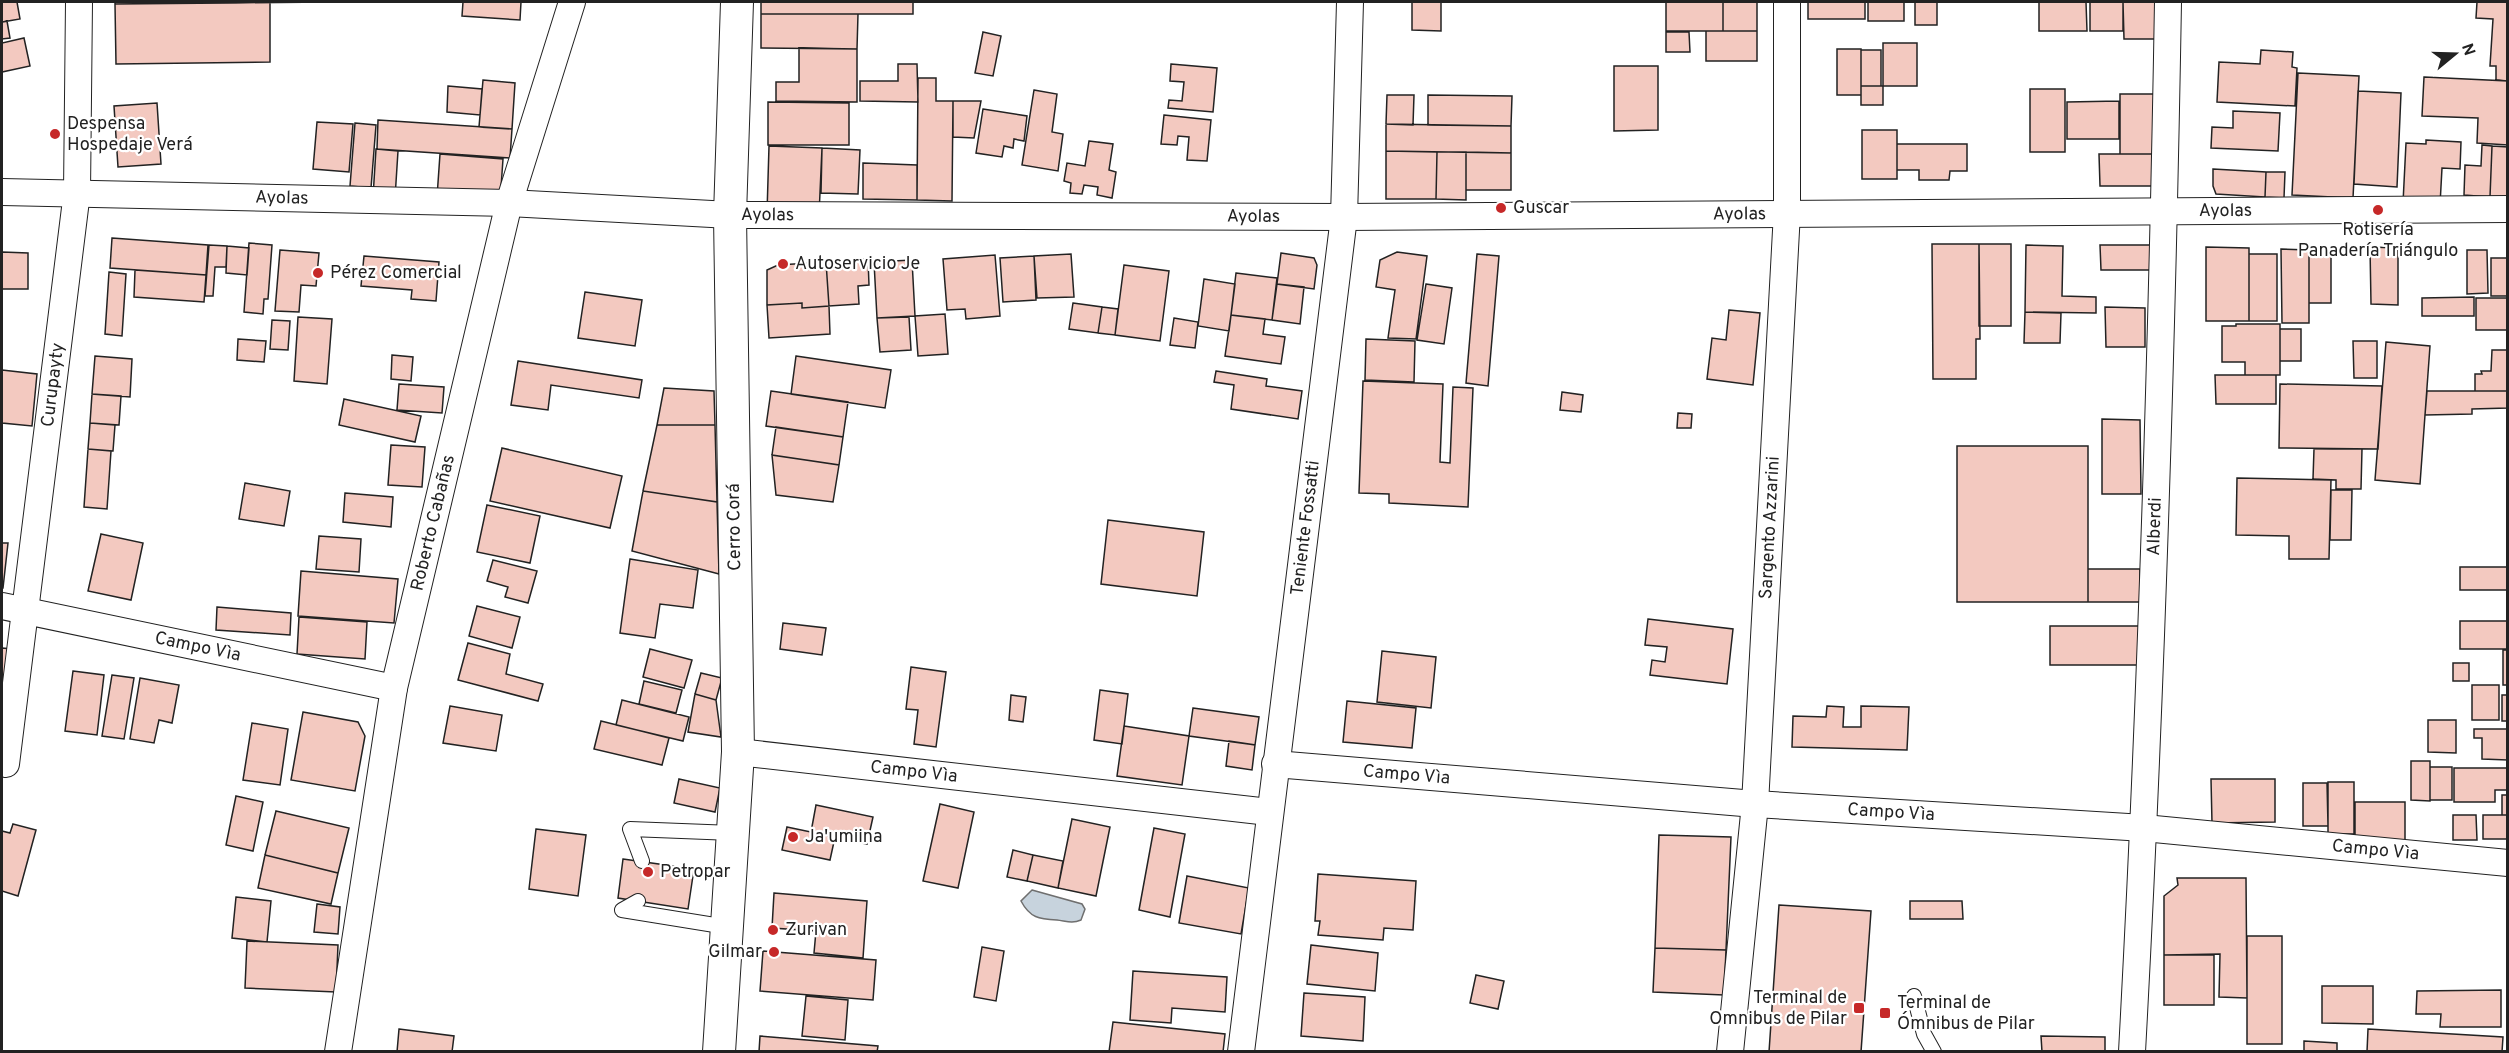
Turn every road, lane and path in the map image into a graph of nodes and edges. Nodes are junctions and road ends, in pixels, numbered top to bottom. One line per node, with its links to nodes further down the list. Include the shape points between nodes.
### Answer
1 (80, 2): 8 (street, Curupayty)
2 (572, 2): 9 (street, Roberto Cabañas)
3 (737, 2): 13 (street, Cerro Corá)
4 (1350, 2): 14 (street, Teniente Fossatti)
5 (1787, 2): 12 (street, Sargento Azzarini)
6 (2168, 2): 11 (street, Alberdi)
7 (2, 192): 8 (street, Ayolas)
8 (77, 192): 9 (street, Ayolas); 15 (street, Curupayty)
9 (509, 203): 13 (street, Ayolas); 16 (street, Roberto Cabañas)
10 (2508, 209): 11 (street, Ayolas)
11 (2164, 210): 12 (street, Ayolas); 22 (street, Alberdi)
12 (1787, 212): 14 (street, Ayolas); 20 (street, Sargento Azzarini)
13 (730, 214): 14 (street, Ayolas); 17 (street, Cerro Corá)
14 (1344, 217): 19 (street, Teniente Fossatti)
15 (13, 607): 16 (street, Campo Vìa); 18 (street, Curupayty)
16 (394, 688): 29 (street, Roberto Cabañas)
17 (738, 752): 21 (street, Campo Vìa); 23 (street, Cerro Corá)
18 (6, 764)
19 (1275, 764): 20 (street, Campo Vìa); 21 (street, Teniente Fossatti)
20 (1755, 804): 22 (street, Campo Vìa); 32 (street, Sargento Azzarini)
21 (1269, 812): 31 (street, Teniente Fossatti)
22 (2144, 828): 25 (street, Campo Vìa); 34 (street, Alberdi)
23 (733, 833): 24 (lane, via 630,830); 27 (street, Cerro Corá)
24 (642, 861)
25 (2508, 862)
26 (638, 901): 27 (lane, via 622,910)
27 (727, 927): 30 (street, Cerro Corá)
28 (1914, 996): 33 (lane, via 1924,1034)
29 (338, 1052)
30 (719, 1052)
31 (1241, 1052)
32 (1730, 1052)
33 (1934, 1052)
34 (2132, 1052)

